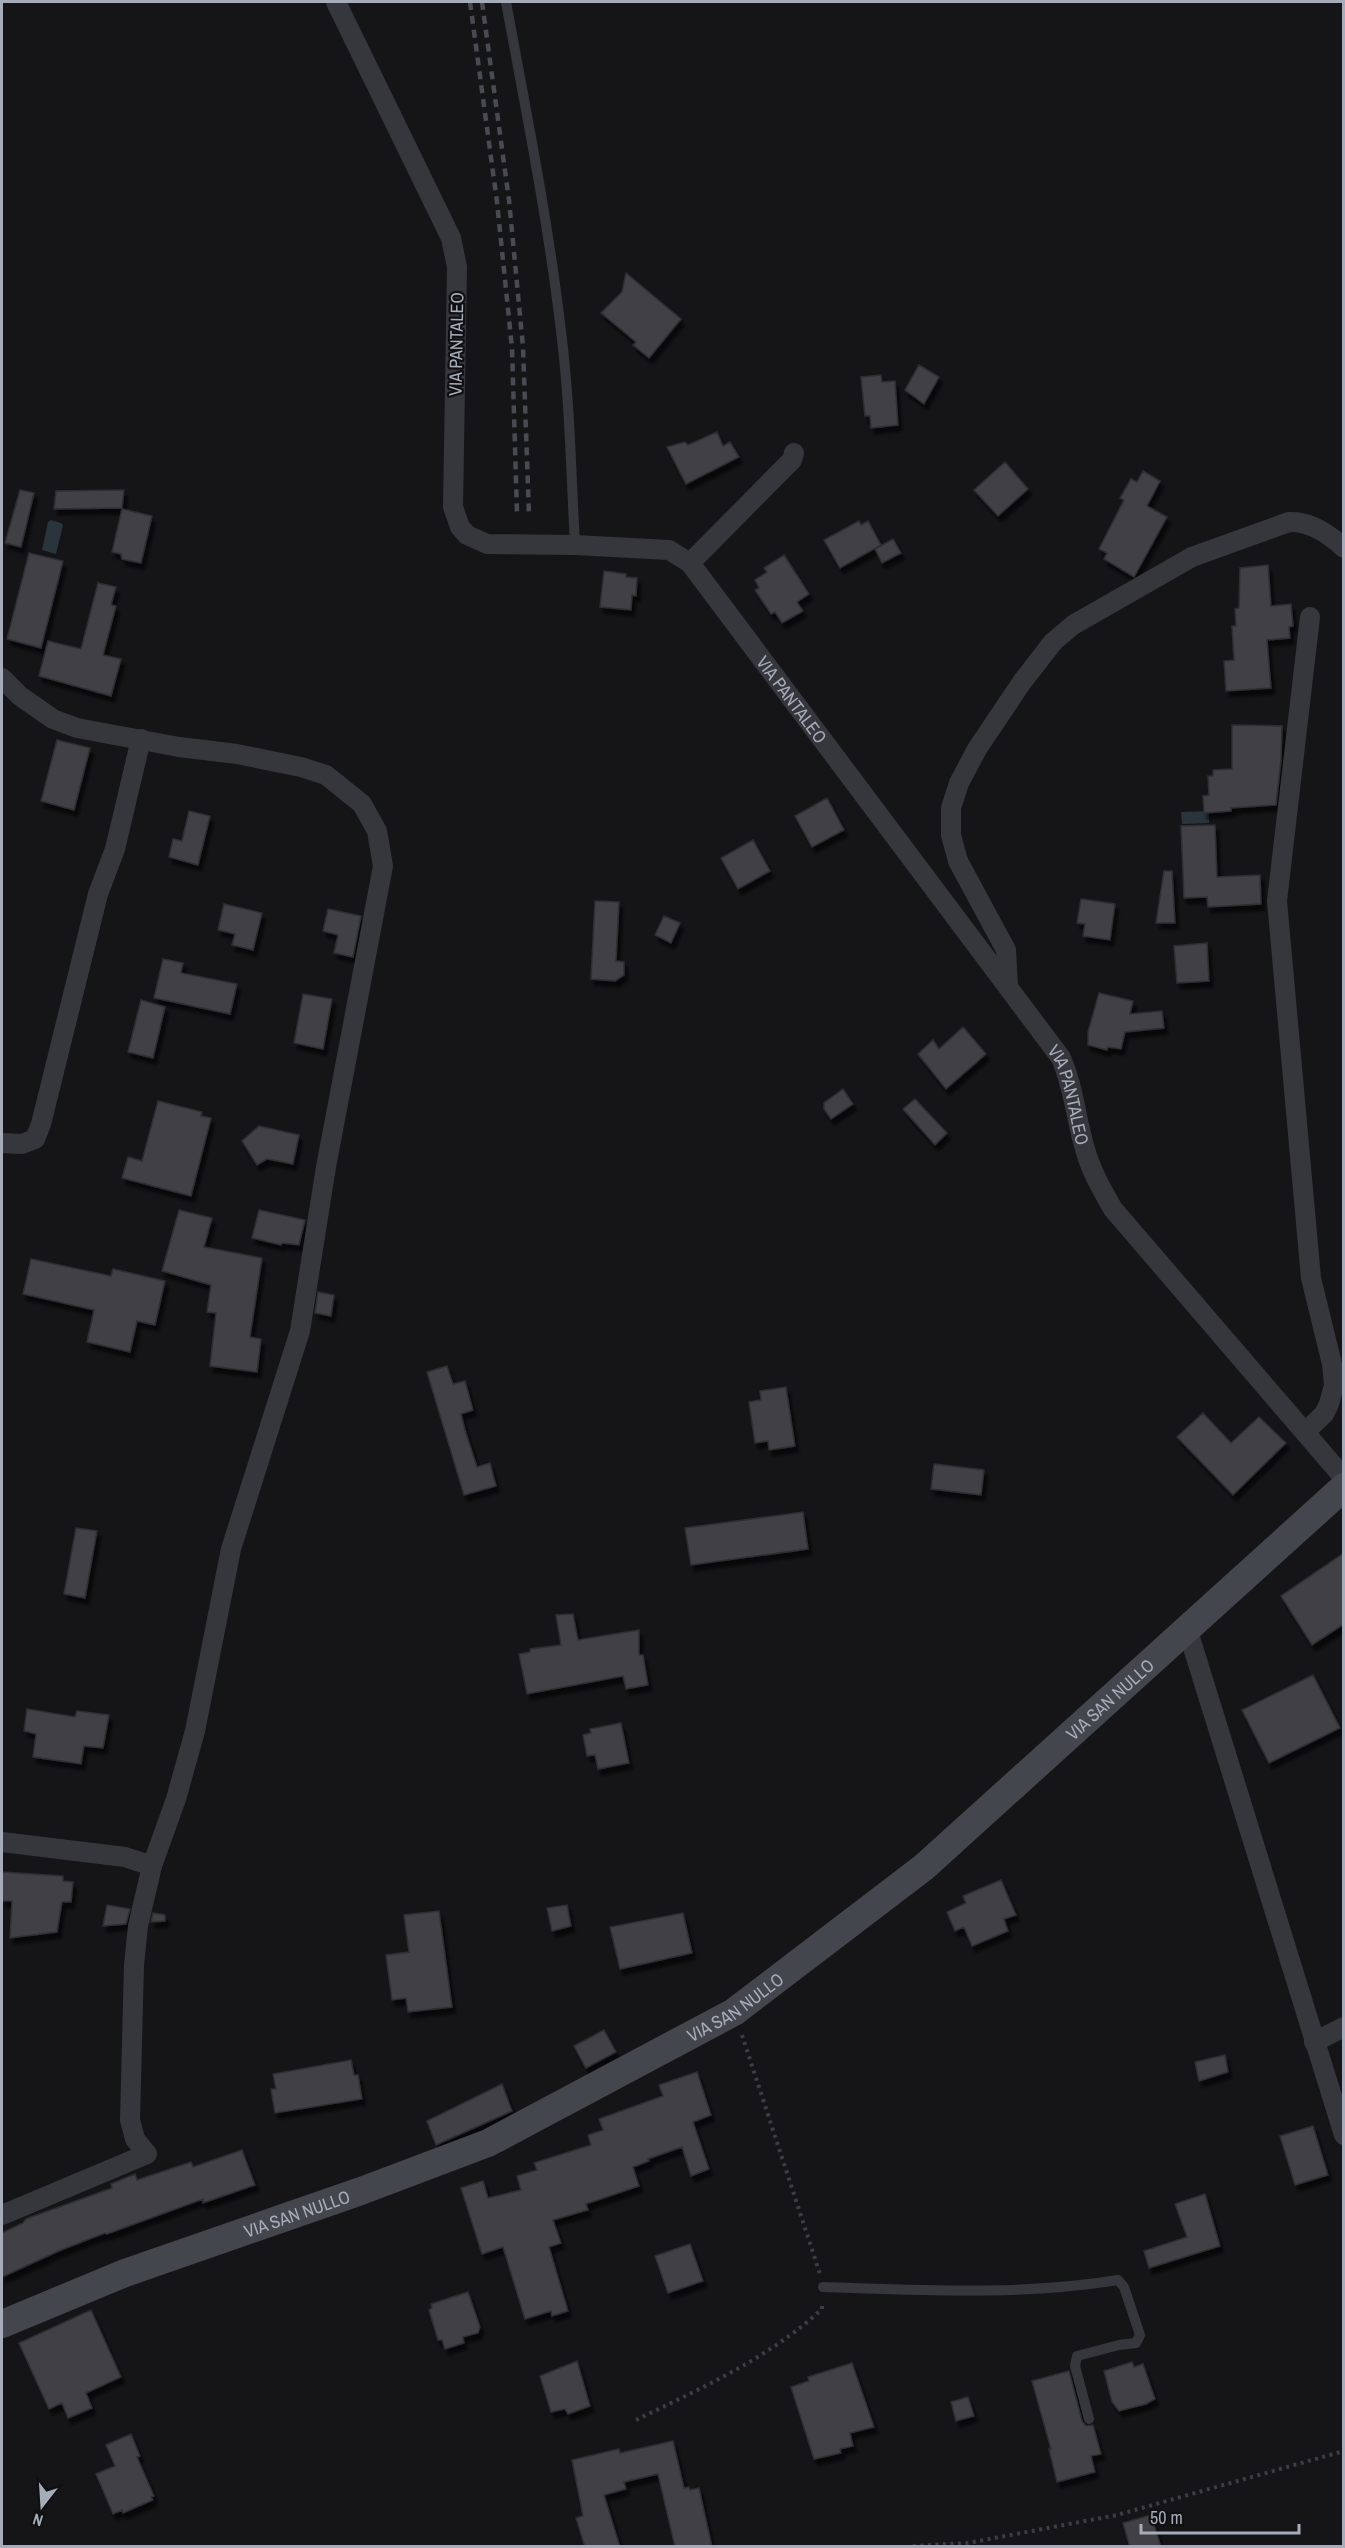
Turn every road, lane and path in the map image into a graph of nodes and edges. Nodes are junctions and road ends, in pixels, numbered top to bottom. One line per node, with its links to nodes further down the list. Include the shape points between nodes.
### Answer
1 (336, 2): 4 (street, VIA PANTALEO, via 452,238 457,267 455,517 467,535 487,544)
2 (506, 2): 4 (lane, via 561,328)
3 (794, 453): 6 (street, via 792,460)
4 (575, 545): 6 (street, VIA PANTALEO, via 669,550)
5 (1344, 548): 10 (street, via 1301,521 1192,557 1073,625 1053,642 1022,682 977,749 951,808 951,835 958,861 1006,950)
6 (690, 563): 10 (street, VIA PANTALEO)
7 (1310, 617): 12 (street, via 1278,901 1311,1278 1334,1385 1324,1414)
8 (2, 678): 9 (street, via 53,719 77,728)
9 (141, 740): 11 (street, via 41,1124 35,1139 22,1144); 17 (street, via 301,766 327,775 362,804 377,831 383,866 326,1167 300,1331 231,1549 195,1731 177,1799)
10 (1008, 986): 12 (street, VIA PANTALEO, via 1061,1058 1070,1080 1085,1149 1113,1209)
11 (2, 1143)
12 (1305, 1432): 13 (street, VIA PANTALEO)
13 (1344, 1478)
14 (1344, 1487): 15 (street, VIA SAN NULLO)
15 (1187, 1628): 18 (street, VIA SAN NULLO, via 924,1867); 20 (street)
16 (2, 1842): 17 (street, via 125,1857)
17 (152, 1866): 22 (street, via 138,1926 134,1965 130,2120 135,2139 147,2154)
18 (734, 2012): 23 (path); 24 (street, VIA SAN NULLO, via 488,2143 125,2272)
19 (1344, 2027): 20 (street)
20 (1314, 2042): 21 (street)
21 (1344, 2135)
22 (2, 2216)
23 (823, 2288): 25 (lane, via 1004,2290 1118,2280 1140,2335 1136,2343 1077,2356 1075,2366); 26 (path, via 822,2309 799,2331 756,2360)
24 (2, 2324)
25 (1089, 2419)
26 (636, 2420)
27 (1344, 2451): 28 (path, via 1117,2515 968,2543)
28 (913, 2547)

